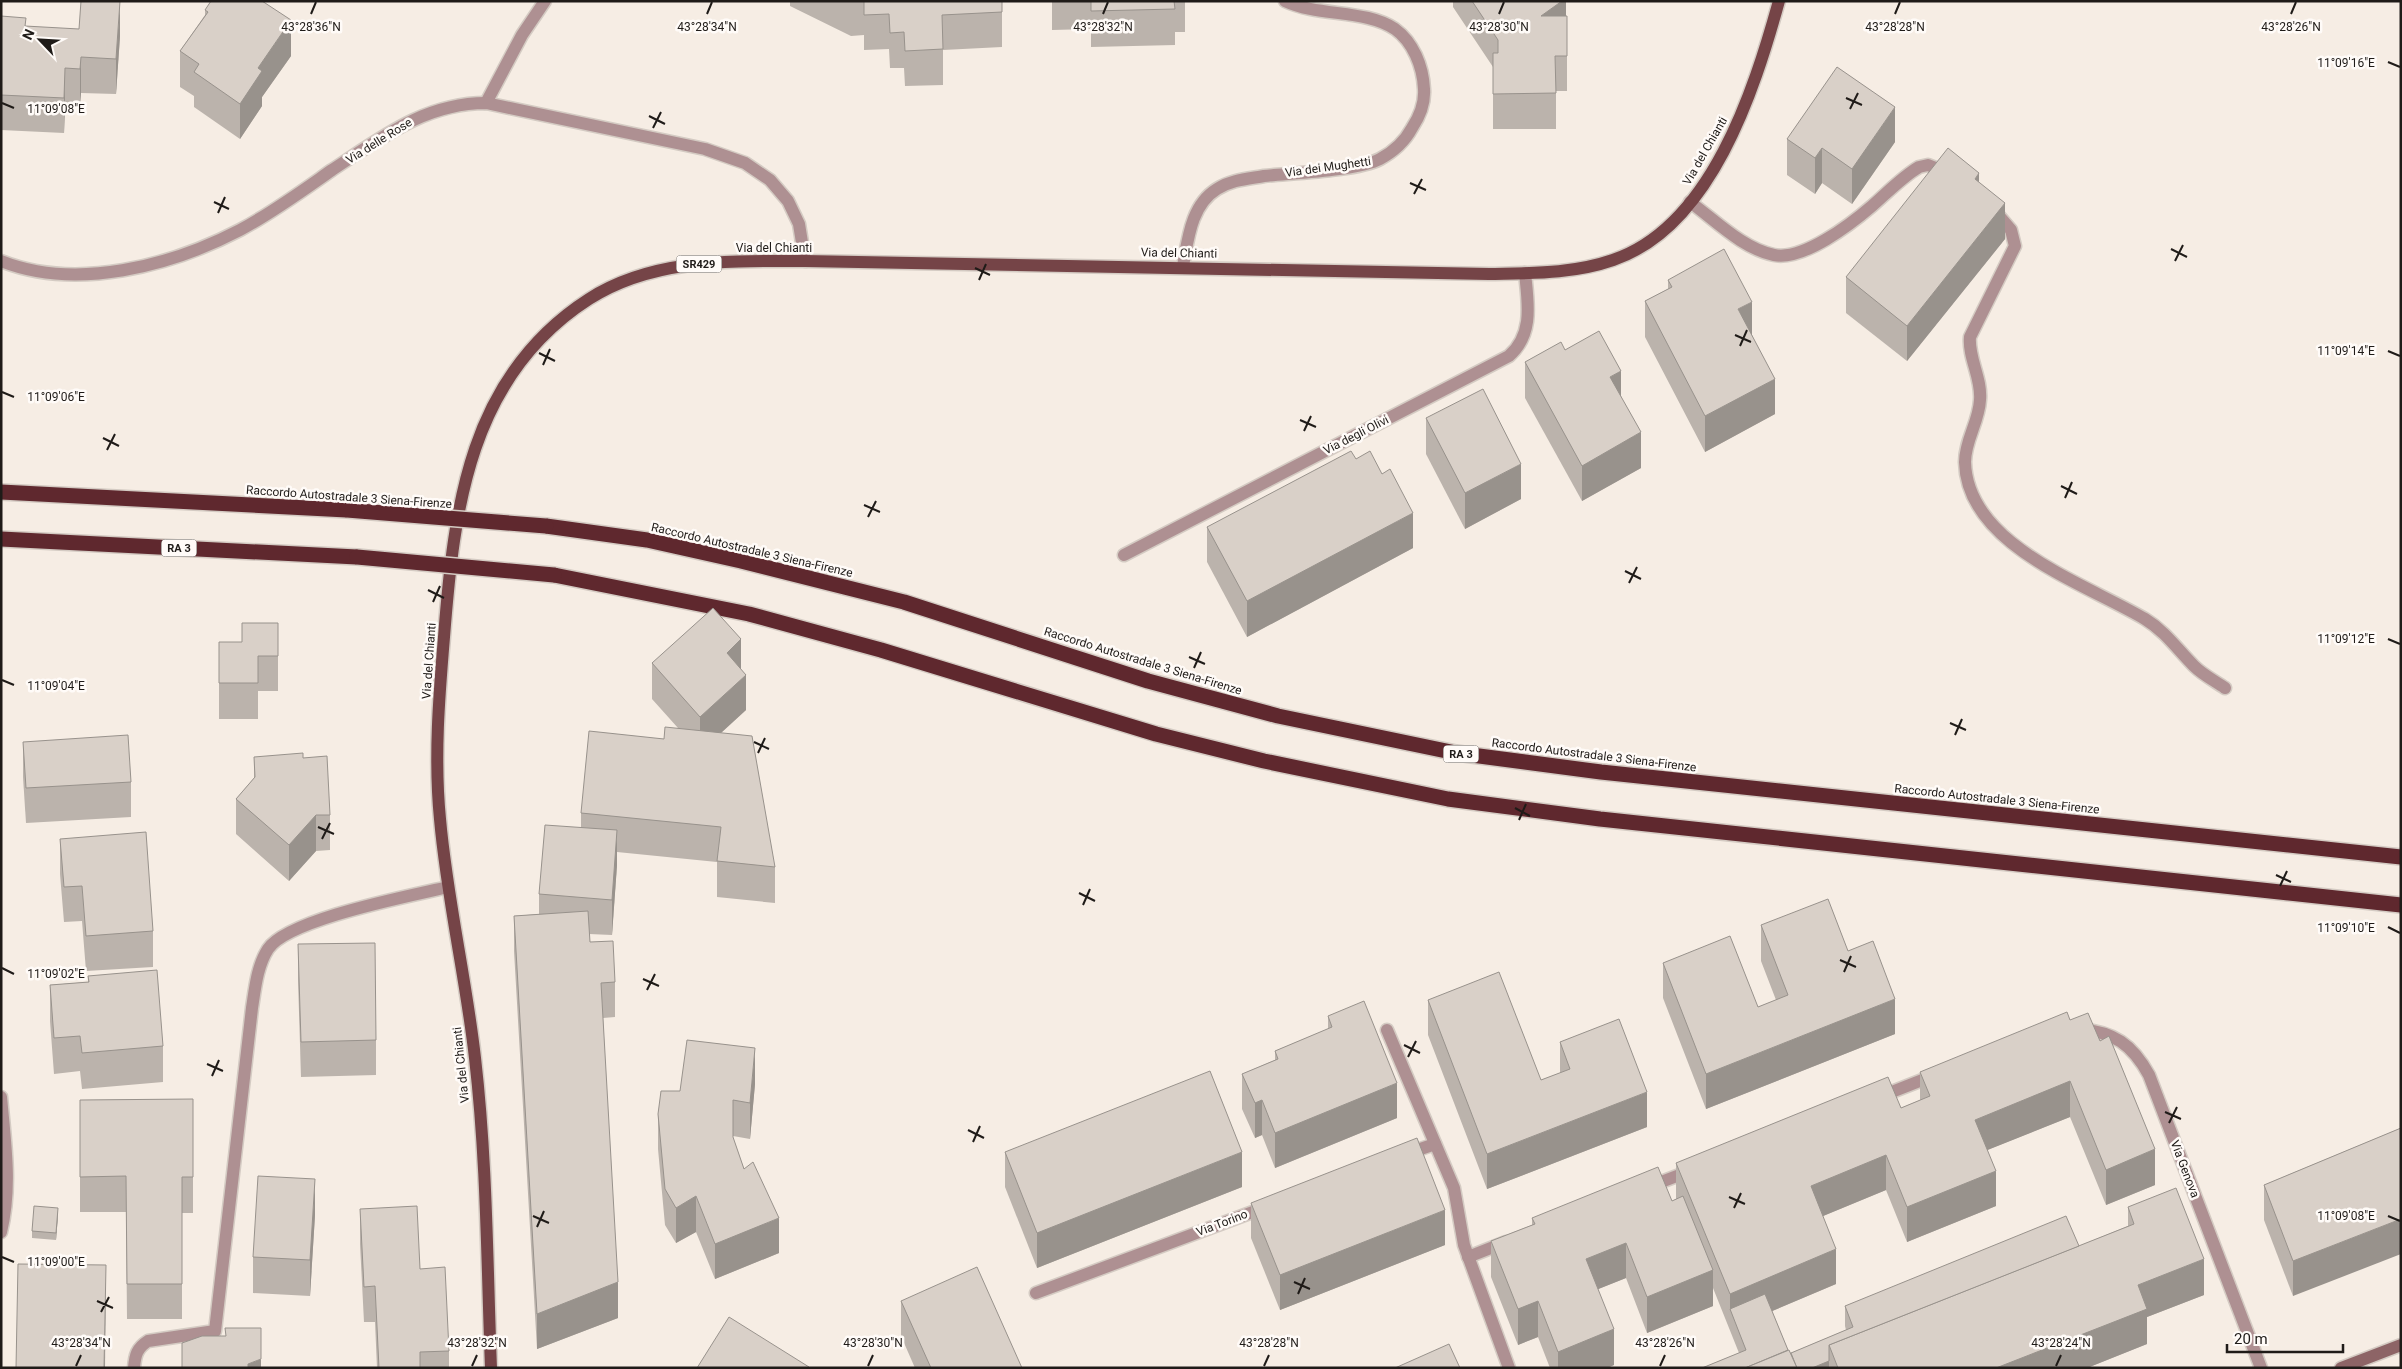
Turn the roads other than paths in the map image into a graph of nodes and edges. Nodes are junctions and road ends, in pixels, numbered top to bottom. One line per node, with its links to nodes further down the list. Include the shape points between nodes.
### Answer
1 (545, 1): 4 (street, via 522,35)
2 (1285, 1): 10 (street, Via dei Mughetti, via 1309,10 1372,19 1395,30 1413,50 1422,72 1424,91 1419,116 1401,143 1379,160 1243,179 1217,189 1203,201 1194,219)
3 (1779, 1): 7 (main road, Via del Chianti / SR429, via 1766,49 1738,122 1714,168)
4 (486, 103): 8 (street, Via delle Rose, via 456,104 410,120 254,222 170,258 90,274 46,273); 9 (street, Via delle Rose, via 712,151 745,163 770,180 788,201 798,224)
5 (1961, 183): 7 (street, via 1942,169 1928,165 1919,167 1840,230 1807,249 1776,256 1756,248)
6 (1981, 199): 15 (street, via 2012,230 2015,246 1970,337 1970,351 1981,394 1966,450 1966,475 1972,496 1990,524 2003,537 2033,558 2154,625 2195,668)
7 (1690, 202): 11 (main road, Via del Chianti / SR429, via 1664,230 1615,260 1576,269)
8 (1, 261)
9 (805, 261): 10 (main road, Via del Chianti / SR429); 17 (main road, Via del Chianti / SR429, via 686,265 645,274 606,289 578,306 535,345 496,401 479,434 467,472 449,585 439,699 438,775)
10 (1183, 266): 11 (main road, Via del Chianti / SR429)
11 (1525, 273): 14 (street, Via degli Olivi, via 1528,321 1521,343 1509,356)
12 (1, 492): 16 (highway, Raccordo Autostradale 3 Siena-Firenze / RA 3, bridge, via 346,510 546,526 647,540 904,602 1148,680 1269,714 1456,753 1611,773)
13 (1, 539): 18 (highway, RA 3, bridge, via 357,557 554,575 749,614 882,650 1156,734 1448,799 1610,820)
14 (1124, 555)
15 (2225, 688)
16 (2401, 857)
17 (448, 887): 34 (street, via 309,922 282,936 268,950 260,968 252,1008 215,1331 148,1341 140,1346); 35 (main road, Via del Chianti / SR429, via 476,1067 486,1214)
18 (2401, 905)
19 (2067, 1029): 37 (street, Via Genova, via 2097,1030 2116,1038 2129,1046 2149,1074)
20 (1387, 1030): 24 (street)
21 (1948, 1070): 23 (street)
22 (1, 1097): 29 (street, via 8,1172)
23 (1865, 1102)
24 (1435, 1144): 25 (street); 31 (street, via 1457,1198 1461,1234)
25 (1398, 1157)
26 (1699, 1167): 27 (street)
27 (1634, 1192)
28 (1276, 1202): 32 (street, Via Torino)
29 (1, 1232)
30 (1514, 1239): 31 (street)
31 (1468, 1257): 36 (street)
32 (1036, 1293)
33 (2401, 1345): 38 (main road)
34 (134, 1368)
35 (491, 1368)
36 (1509, 1368)
37 (2261, 1368)
38 (2342, 1368)

